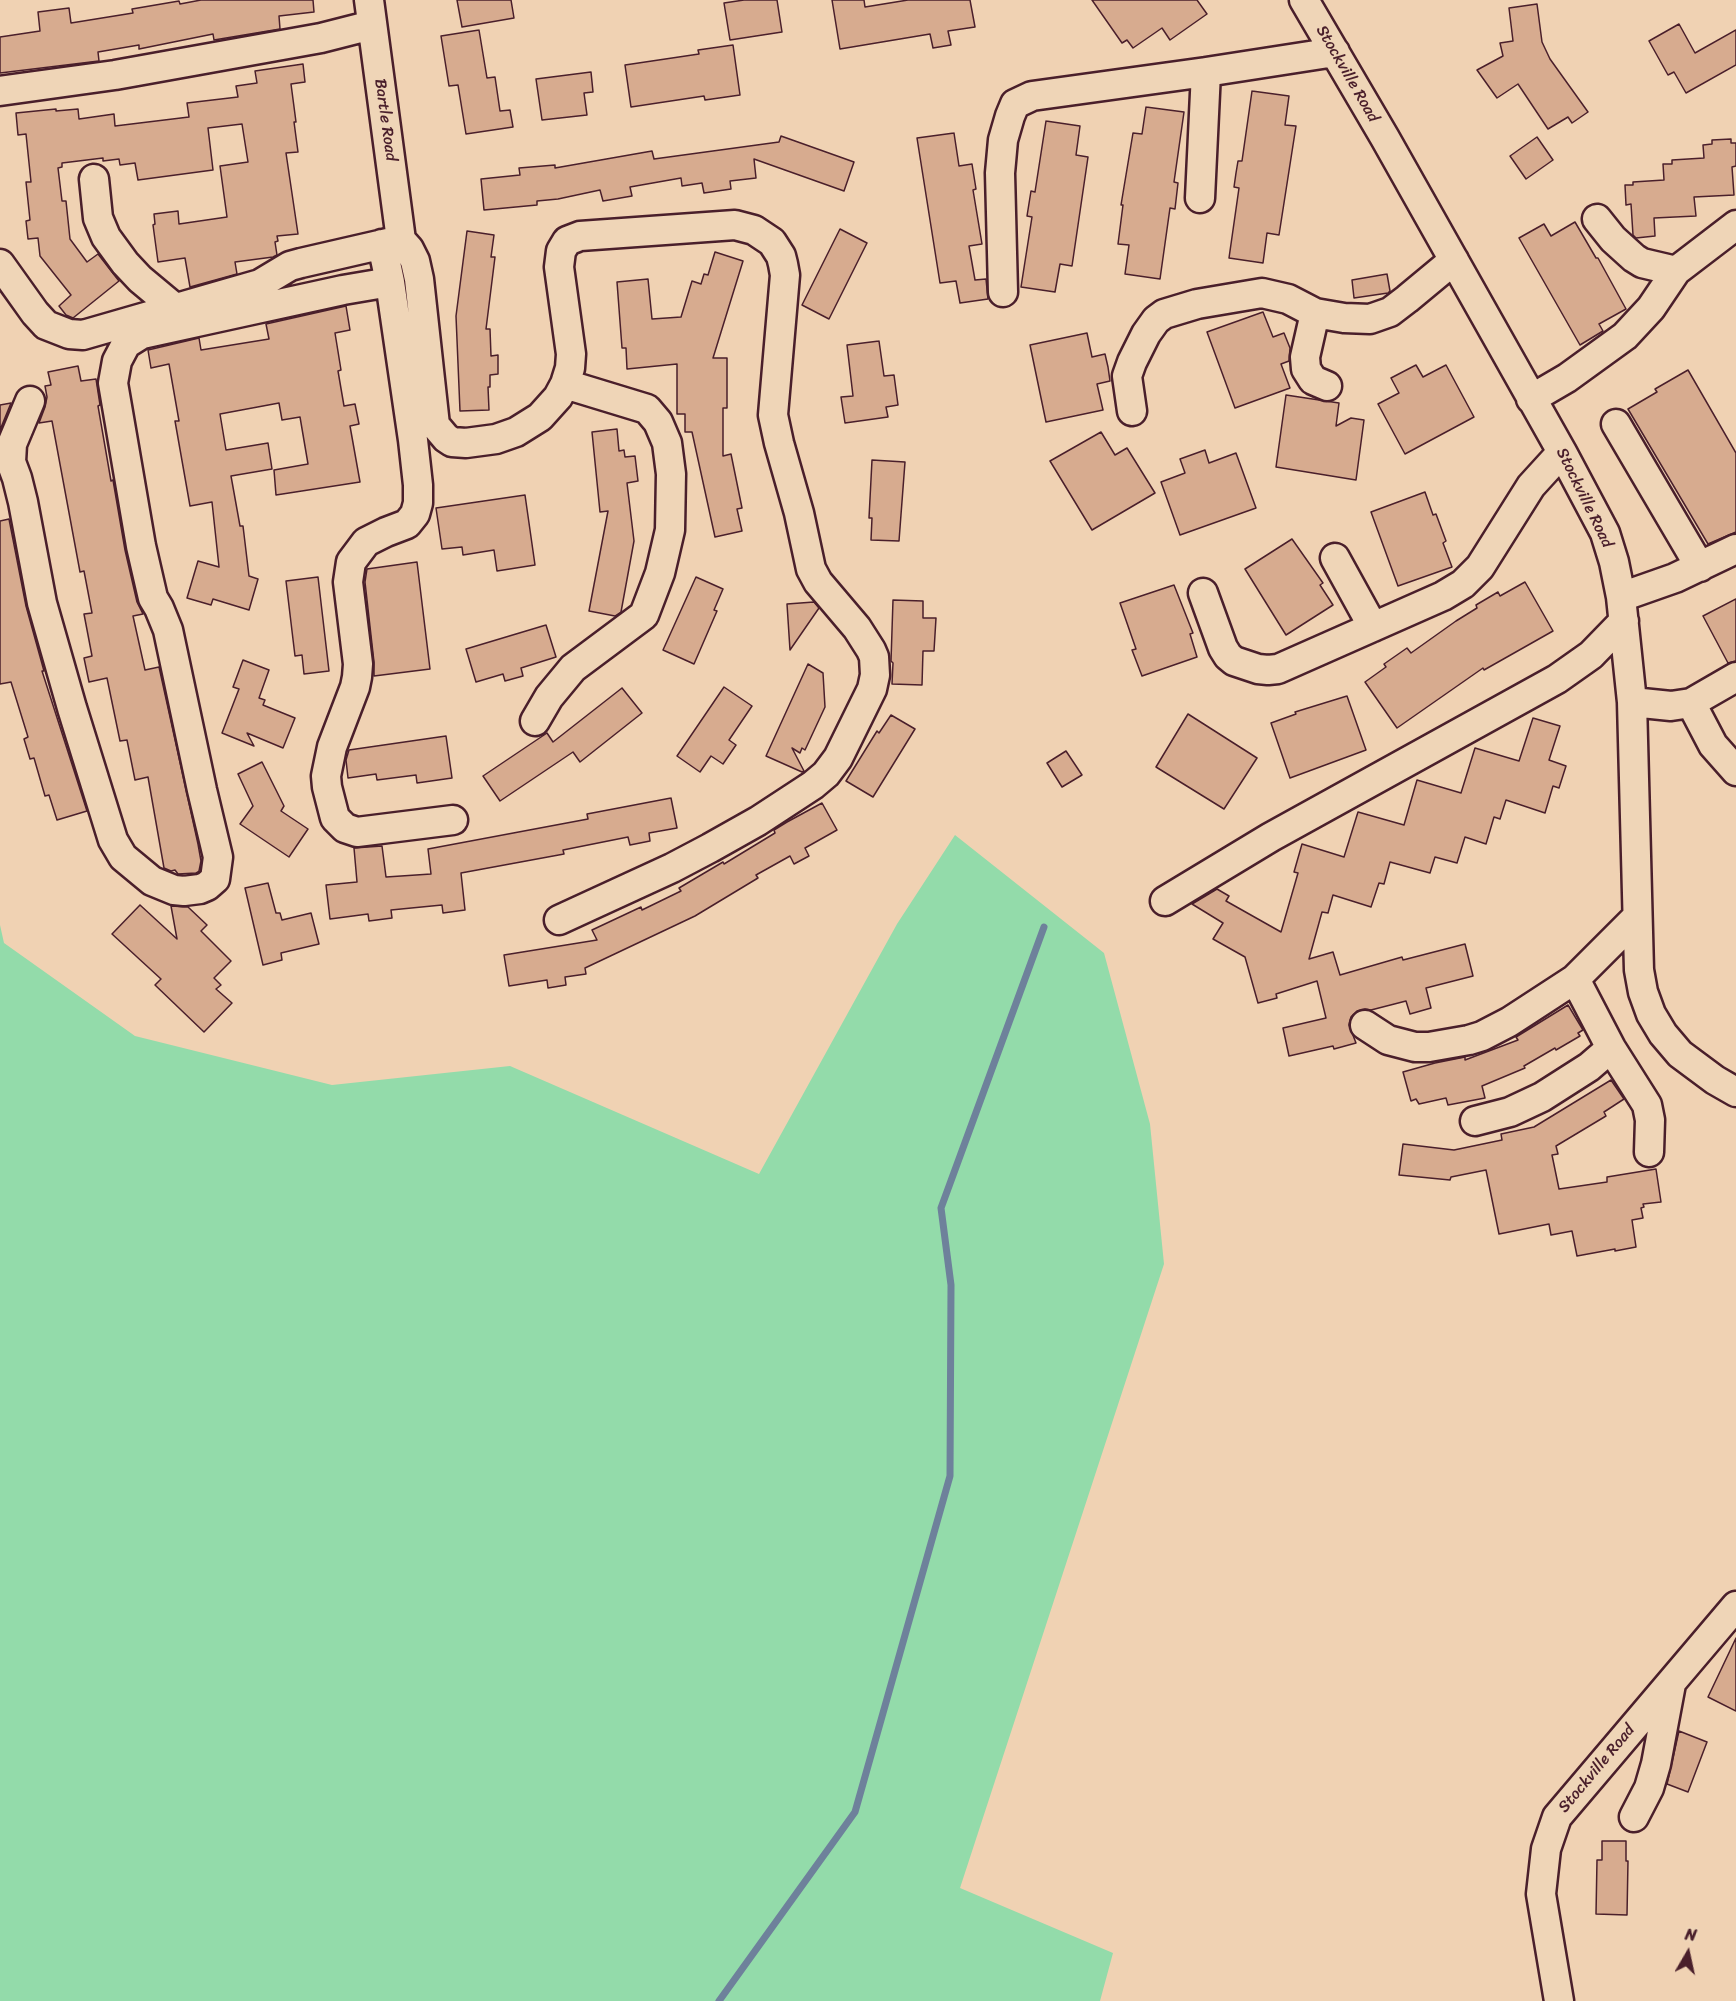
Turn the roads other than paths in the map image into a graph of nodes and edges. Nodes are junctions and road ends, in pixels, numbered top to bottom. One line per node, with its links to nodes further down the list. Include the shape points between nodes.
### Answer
1 (1304, 0): 3 (street, Stockville Road)
2 (371, 12): 5 (street, via 321,38); 10 (street, Bartle Road)
3 (1335, 52): 4 (street); 11 (street, Stockville Road)
4 (1206, 72): 7 (street); 15 (street, via 1032,96 1015,104 1004,140 1000,173)
5 (0, 91)
6 (94, 178): 16 (street, via 98,218 106,237 140,279)
7 (1200, 198)
8 (1597, 219): 13 (street, via 1634,258)
9 (1736, 225): 13 (street)
10 (392, 242): 14 (street, Bartle Road); 16 (street, via 301,262 260,284); 18 (street, via 409,249 415,261 433,418 446,438 466,443 516,432 540,417)
11 (1454, 260): 17 (street, via 1383,315 1358,320); 20 (street, Stockville Road)
12 (0, 264): 16 (street, via 46,325 69,334 83,335)
13 (1676, 271): 20 (street, via 1651,308 1625,336)
14 (390, 282): 21 (street, via 142,334 126,344 117,361 113,383 141,546 153,598 168,630 218,857 215,879 200,890 174,890 152,881 129,863 114,840 42,603 23,502 11,462 12,444); 36 (street, Bartle Road, via 418,503 407,524 366,542 351,562 348,582 358,664 355,687 332,747 327,787 335,818 345,828 357,832)
15 (1003, 292)
16 (176, 309)
17 (1315, 313): 19 (street, via 1306,369 1313,380); 22 (street, via 1288,299 1262,293 1164,314 1155,320 1132,362 1128,376)
18 (566, 384): 34 (street, via 647,409 658,422 667,443 671,474 670,530 660,573 644,615 573,668); 39 (street, via 571,354 559,267 567,241 580,236 735,225 754,230 772,242 781,256 785,275 773,415 779,443 812,569 866,642 874,657 875,675 838,758 813,785 710,848)
19 (1327, 386)
20 (1531, 399): 24 (street, Stockville Road)
21 (30, 401)
22 (1132, 411)
23 (1616, 424): 27 (street)
24 (1562, 452): 29 (street, Stockville Road, via 1605,533); 30 (street, via 1519,502 1473,576 1443,596)
25 (1736, 549): 27 (street)
26 (1335, 558): 30 (street)
27 (1700, 567): 29 (street)
28 (1203, 593): 30 (street, via 1228,656 1258,669 1278,669)
29 (1622, 609): 32 (street, Stockville Road); 37 (street, via 1592,655 1557,679 1271,837)
30 (1373, 627)
31 (1736, 677): 33 (street)
32 (1632, 702): 33 (street, via 1671,706); 38 (street, Stockville Road)
33 (1691, 703): 35 (street, via 1713,745)
34 (535, 721)
35 (1736, 771)
36 (453, 820)
37 (1165, 901)
38 (1638, 917): 40 (street); 43 (street, Stockville Road, via 1639,970 1651,1014 1680,1054)
39 (559, 920)
40 (1575, 979): 41 (street, via 1509,1022 1469,1040 1415,1047 1388,1040); 42 (street)
41 (1365, 1025)
42 (1611, 1048): 44 (street, via 1542,1097 1510,1112); 45 (street, via 1647,1105)
43 (1736, 1092)
44 (1475, 1121)
45 (1649, 1152)
46 (1736, 1606): 47 (street, Stockville Road)
47 (1672, 1681): 48 (street, via 1656,1764); 49 (street, Stockville Road, via 1561,1811 1551,1832 1541,1894)
48 (1634, 1817)
49 (1559, 2001)

